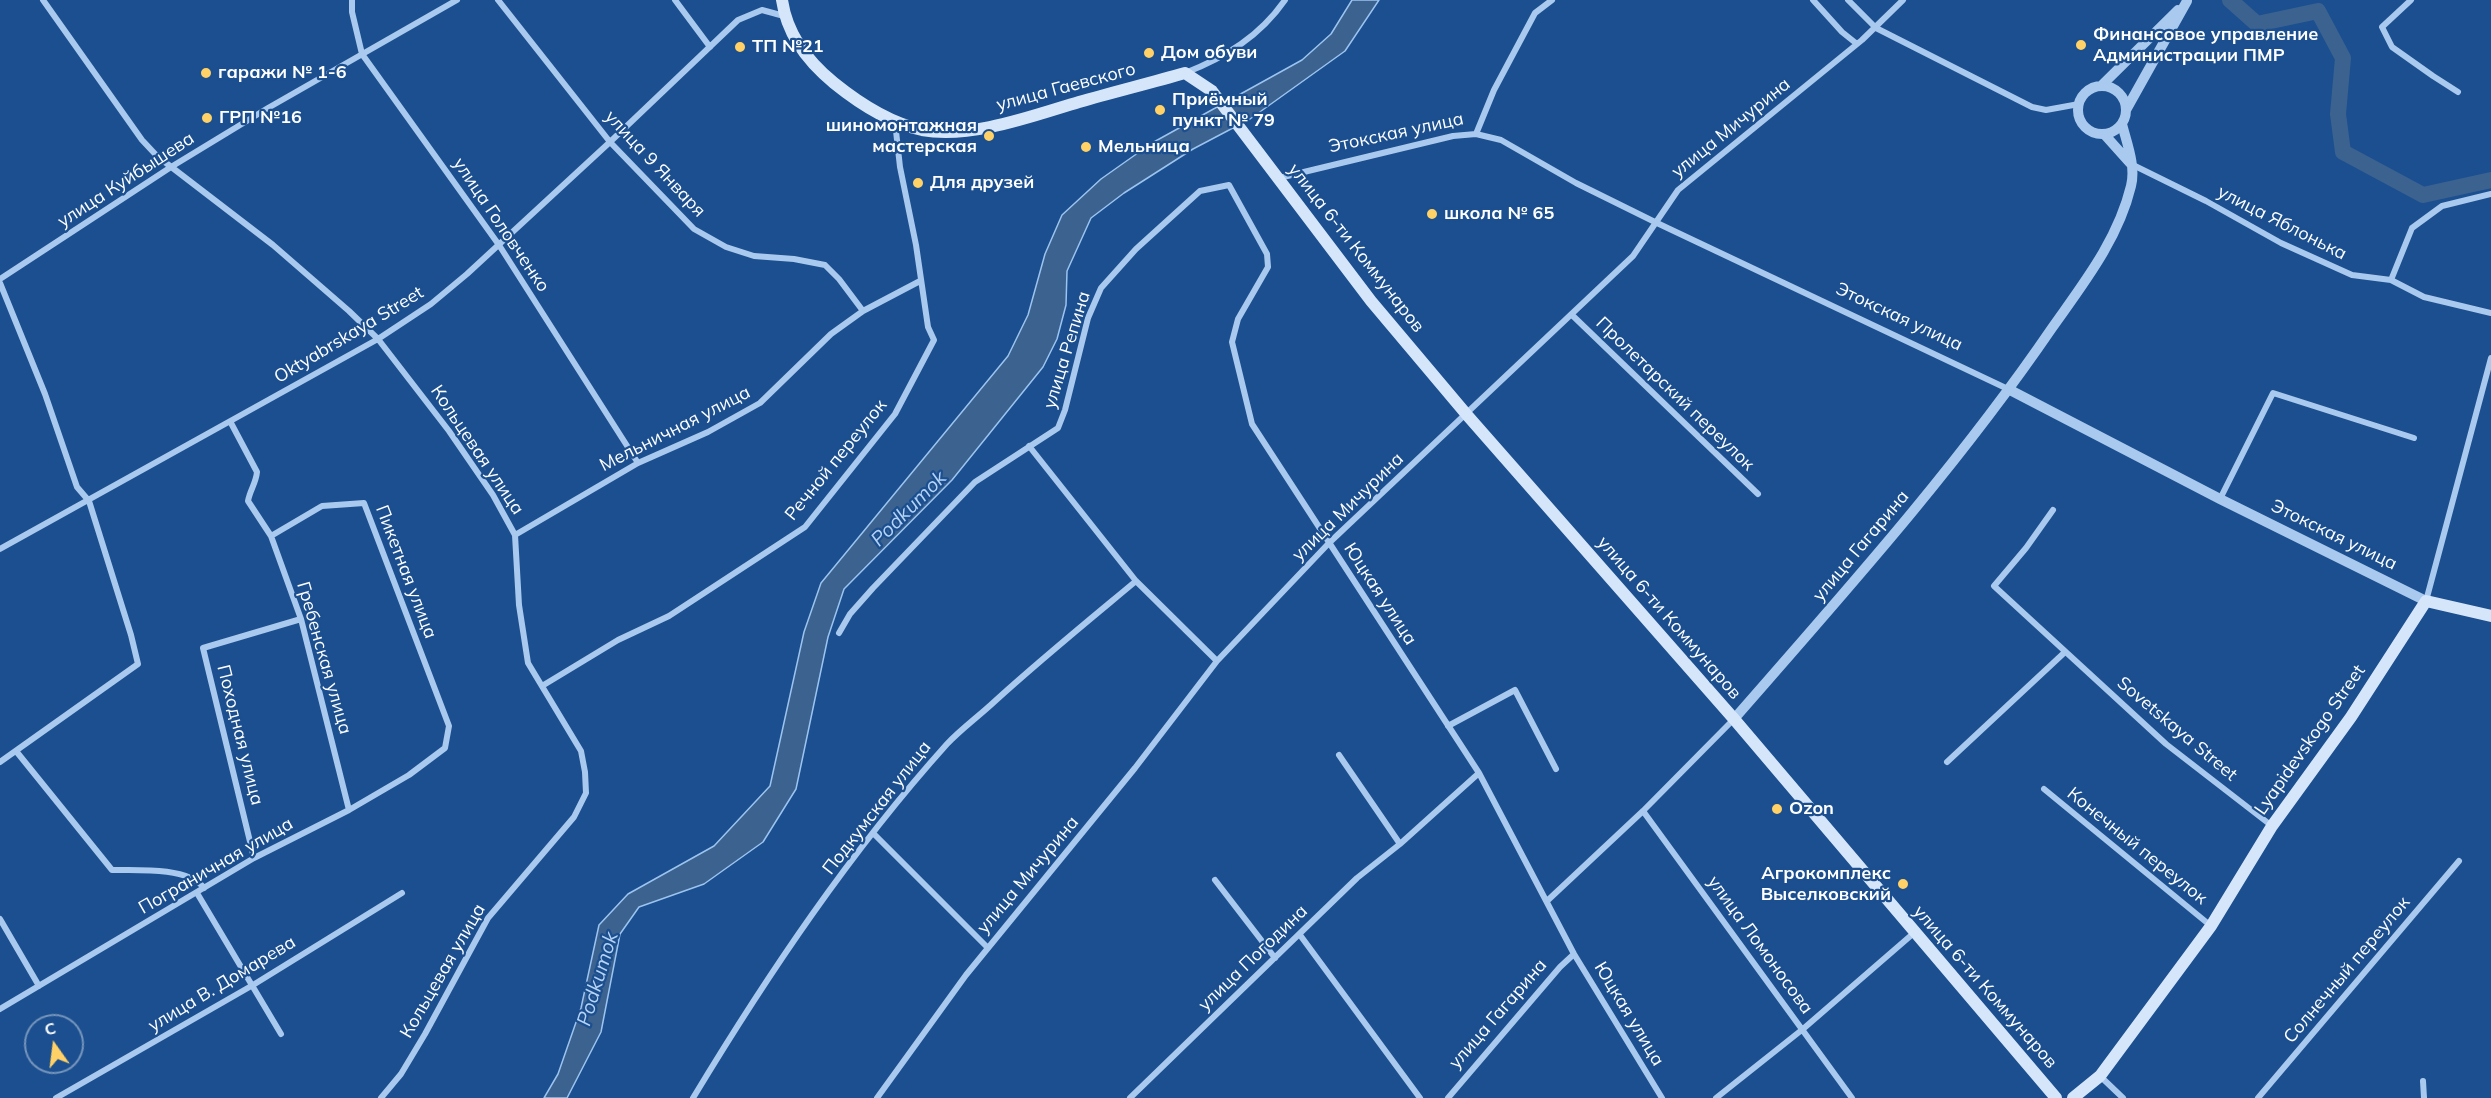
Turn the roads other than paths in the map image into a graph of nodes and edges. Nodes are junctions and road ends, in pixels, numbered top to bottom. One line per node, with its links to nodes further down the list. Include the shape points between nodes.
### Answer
1 (44, 0): 30 (street, Кольцевая улица, via 142,140)
2 (352, 0): 18 (street, улица Головченко)
3 (457, 0): 18 (street, улица Куйбышева)
4 (498, 0): 28 (street, улица 9 Января)
5 (675, 0): 17 (street)
6 (782, 0): 14 (main road, улица Гаевского)
7 (1285, 0): 19 (street, улица Гаевского, via 1258,33 1208,65)
8 (1552, 0): 26 (street, via 1534,13)
9 (1813, 0): 16 (street)
10 (1848, 0): 15 (street)
11 (1903, 0): 15 (street, улица Мичурина)
12 (2411, 0): 21 (street, via 2382,27 2392,47)
13 (2187, 1): 20 (street); 23 (street)
14 (784, 16): 17 (street, Oktyabrskaya Street, via 762,10 738,20); 24 (main road, улица Гаевского, via 797,45 817,69 867,107)
15 (1876, 28): 16 (street, улица Мичурина); 22 (street, via 2032,107 2046,110)
16 (1857, 45): 34 (street, улица Мичурина, via 1678,190)
17 (710, 47): 28 (street, Oktyabrskaya Street)
18 (362, 54): 30 (street, улица Куйбышева); 35 (street, улица Головченко)
19 (1185, 74): 24 (main road, улица Гаевского, via 986,127 948,132); 31 (main road, улица 6-ти Коммунаров, via 1212,91)
20 (2101, 86): 22 (street, via 2091,88); 23 (street, via 2119,92)
21 (2458, 92)
22 (2079, 104): 27 (street, via 2084,125 2092,132)
23 (2126, 111): 25 (street)
24 (895, 122): 38 (street, Речной переулок)
25 (2122, 124): 27 (street); 29 (street, улица Гагарина)
26 (1476, 134): 31 (street, Этокская улица, via 1453,136); 34 (street, Этокская улица, via 1501,140)
27 (2104, 134): 29 (street)
28 (610, 142): 35 (street, Oktyabrskaya Street); 39 (street, улица 9 Января, via 694,229 726,247 754,256 825,265)
29 (2133, 165): 36 (street, улица Яблонька, via 2352,275); 44 (street, улица Гагарина, via 2132,184 2122,213 2099,261)
30 (171, 167): 37 (street, улица Куйбышева); 42 (street, Кольцевая улица, via 273,245)
31 (1278, 178): 45 (main road, улица 6-ти Коммунаров, via 1371,301)
32 (1229, 185): 48 (street, улица Репина, via 1200,191 1136,249 1101,288 1088,318 1058,428); 56 (street, Юцкая улица, via 1267,254 1268,267 1239,319 1232,342 1252,424)
33 (2491, 194): 36 (street, via 2442,206 2412,228)
34 (1656, 223): 41 (street, улица Мичурина, via 1633,256); 44 (street, Этокская улица)
35 (499, 245): 42 (street, Oktyabrskaya Street, via 431,304); 49 (street, улица Головченко)
36 (2391, 280): 40 (street, улица Яблонька, via 2424,297)
37 (0, 281): 52 (street, via 77,487)
38 (921, 281): 39 (street); 65 (street, Речной переулок, via 933,340 895,414 805,527 669,616 618,640)
39 (863, 310): 49 (street, Мельничная улица, via 831,334 760,404)
40 (2491, 313)
41 (1572, 315): 45 (street, улица Мичурина); 50 (street, Пролетарский переулок)
42 (378, 339): 46 (street, Oktyabrskaya Street); 54 (street, Кольцевая улица, via 449,431)
43 (2491, 358): 59 (street, Lyapidevskogo Street)
44 (2010, 390): 51 (street, Этокская улица); 66 (street, улица Гагарина, via 1881,551)
45 (1467, 415): 56 (street, улица Мичурина); 66 (main road, улица 6-ти Коммунаров)
46 (231, 423): 52 (street, Oktyabrskaya Street); 55 (street, Гребенская улица, via 257,472 248,501)
47 (2414, 438): 51 (street, via 2273,393)
48 (1029, 446): 58 (street); 62 (street, улица Репина, via 975,482 873,588)
49 (638, 463): 54 (street, Мельничная улица)
50 (1758, 495)
51 (2220, 499): 59 (street, Этокская улица)
52 (89, 501): 57 (street, Oktyabrskaya Street); 69 (street, via 138,664)
53 (2053, 510): 63 (street, Sovetskaya Street, via 1995,586)
54 (515, 535): 65 (street, Кольцевая улица, via 519,605 528,663)
55 (271, 536): 61 (street, Гребенская улица); 68 (street, Пикетная улица, via 322,506 364,503 448,726)
56 (1329, 543): 64 (street, улица Мичурина); 67 (street, Юцкая улица)
57 (0, 549)
58 (1136, 581): 64 (street); 79 (street, Подкумская улица, via 948,743)
59 (2426, 602): 60 (main road, Этокская улица); 78 (main road, Lyapidevskogo Street, via 2351,717)
60 (2491, 616)
61 (301, 619): 76 (street, Гребенская улица); 81 (street, Походная улица, via 203,648)
62 (838, 633)
63 (2065, 652): 72 (street); 78 (street, Sovetskaya Street, via 2166,744)
64 (1217, 661): 92 (street, улица Мичурина)
65 (542, 686): 103 (street, Кольцевая улица, via 581,751 586,793 573,817 488,918 425,1034)
66 (1734, 719): 77 (street, улица Гагарина); 90 (main road, улица 6-ти Коммунаров)
67 (1448, 726): 73 (street, via 1515,690); 74 (street, Юцкая улица)
68 (446, 748): 76 (street, Пограничная улица)
69 (16, 752): 71 (street); 84 (street, via 112,870 163,871 198,880)
70 (1339, 755): 80 (street)
71 (0, 762)
72 (1947, 762)
73 (1556, 769)
74 (1479, 772): 80 (street, улица Погодина); 87 (street, Юцкая улица)
75 (2044, 789): 89 (street, Конечный переулок)
76 (349, 810): 81 (street, Пограничная улица)
77 (1643, 811): 87 (street, улица Гагарина); 98 (street, улица Ломоносова)
78 (2272, 826): 89 (main road, Lyapidevskogo Street)
79 (873, 833): 92 (street); 104 (street, Подкумская улица, via 746,1011)
80 (1400, 844): 91 (street, улица Погодина, via 1357,878)
81 (254, 858): 84 (street, Пограничная улица)
82 (2459, 861): 115 (street, Солнечный переулок)
83 (1215, 880): 94 (street)
84 (204, 888): 85 (street, Пограничная улица)
85 (197, 892): 95 (street); 96 (street, Пограничная улица)
86 (402, 893): 95 (street, улица В. Домарева)
87 (1547, 901): 93 (street, Юцкая улица)
88 (0, 919): 96 (street)
89 (2211, 926): 100 (main road, Lyapidevskogo Street)
90 (1915, 932): 98 (street); 112 (main road, улица 6-ти Коммунаров)
91 (1300, 935): 94 (street, улица Погодина); 107 (street)
92 (988, 948): 105 (street, улица Мичурина)
93 (1574, 954): 108 (street, улица Гагарина); 109 (street, Юцкая улица)
94 (1275, 958): 106 (street, улица Погодина)
95 (253, 985): 99 (street); 102 (street, улица В. Домарева)
96 (39, 986): 97 (street, Пограничная улица)
97 (0, 1009)
98 (1803, 1029): 110 (street); 111 (street, улица Ломоносова)
99 (281, 1034)
100 (2100, 1076): 113 (main road, Lyapidevskogo Street); 114 (street)
101 (2422, 1081): 116 (street)
102 (56, 1098)
103 (381, 1098)
104 (693, 1098)
105 (877, 1098)
106 (1130, 1098)
107 (1420, 1098)
108 (1448, 1098)
109 (1662, 1098)
110 (1716, 1098)
111 (1852, 1098)
112 (2056, 1098)
113 (2073, 1098)
114 (2123, 1098)
115 (2258, 1098)
116 (2424, 1098)

